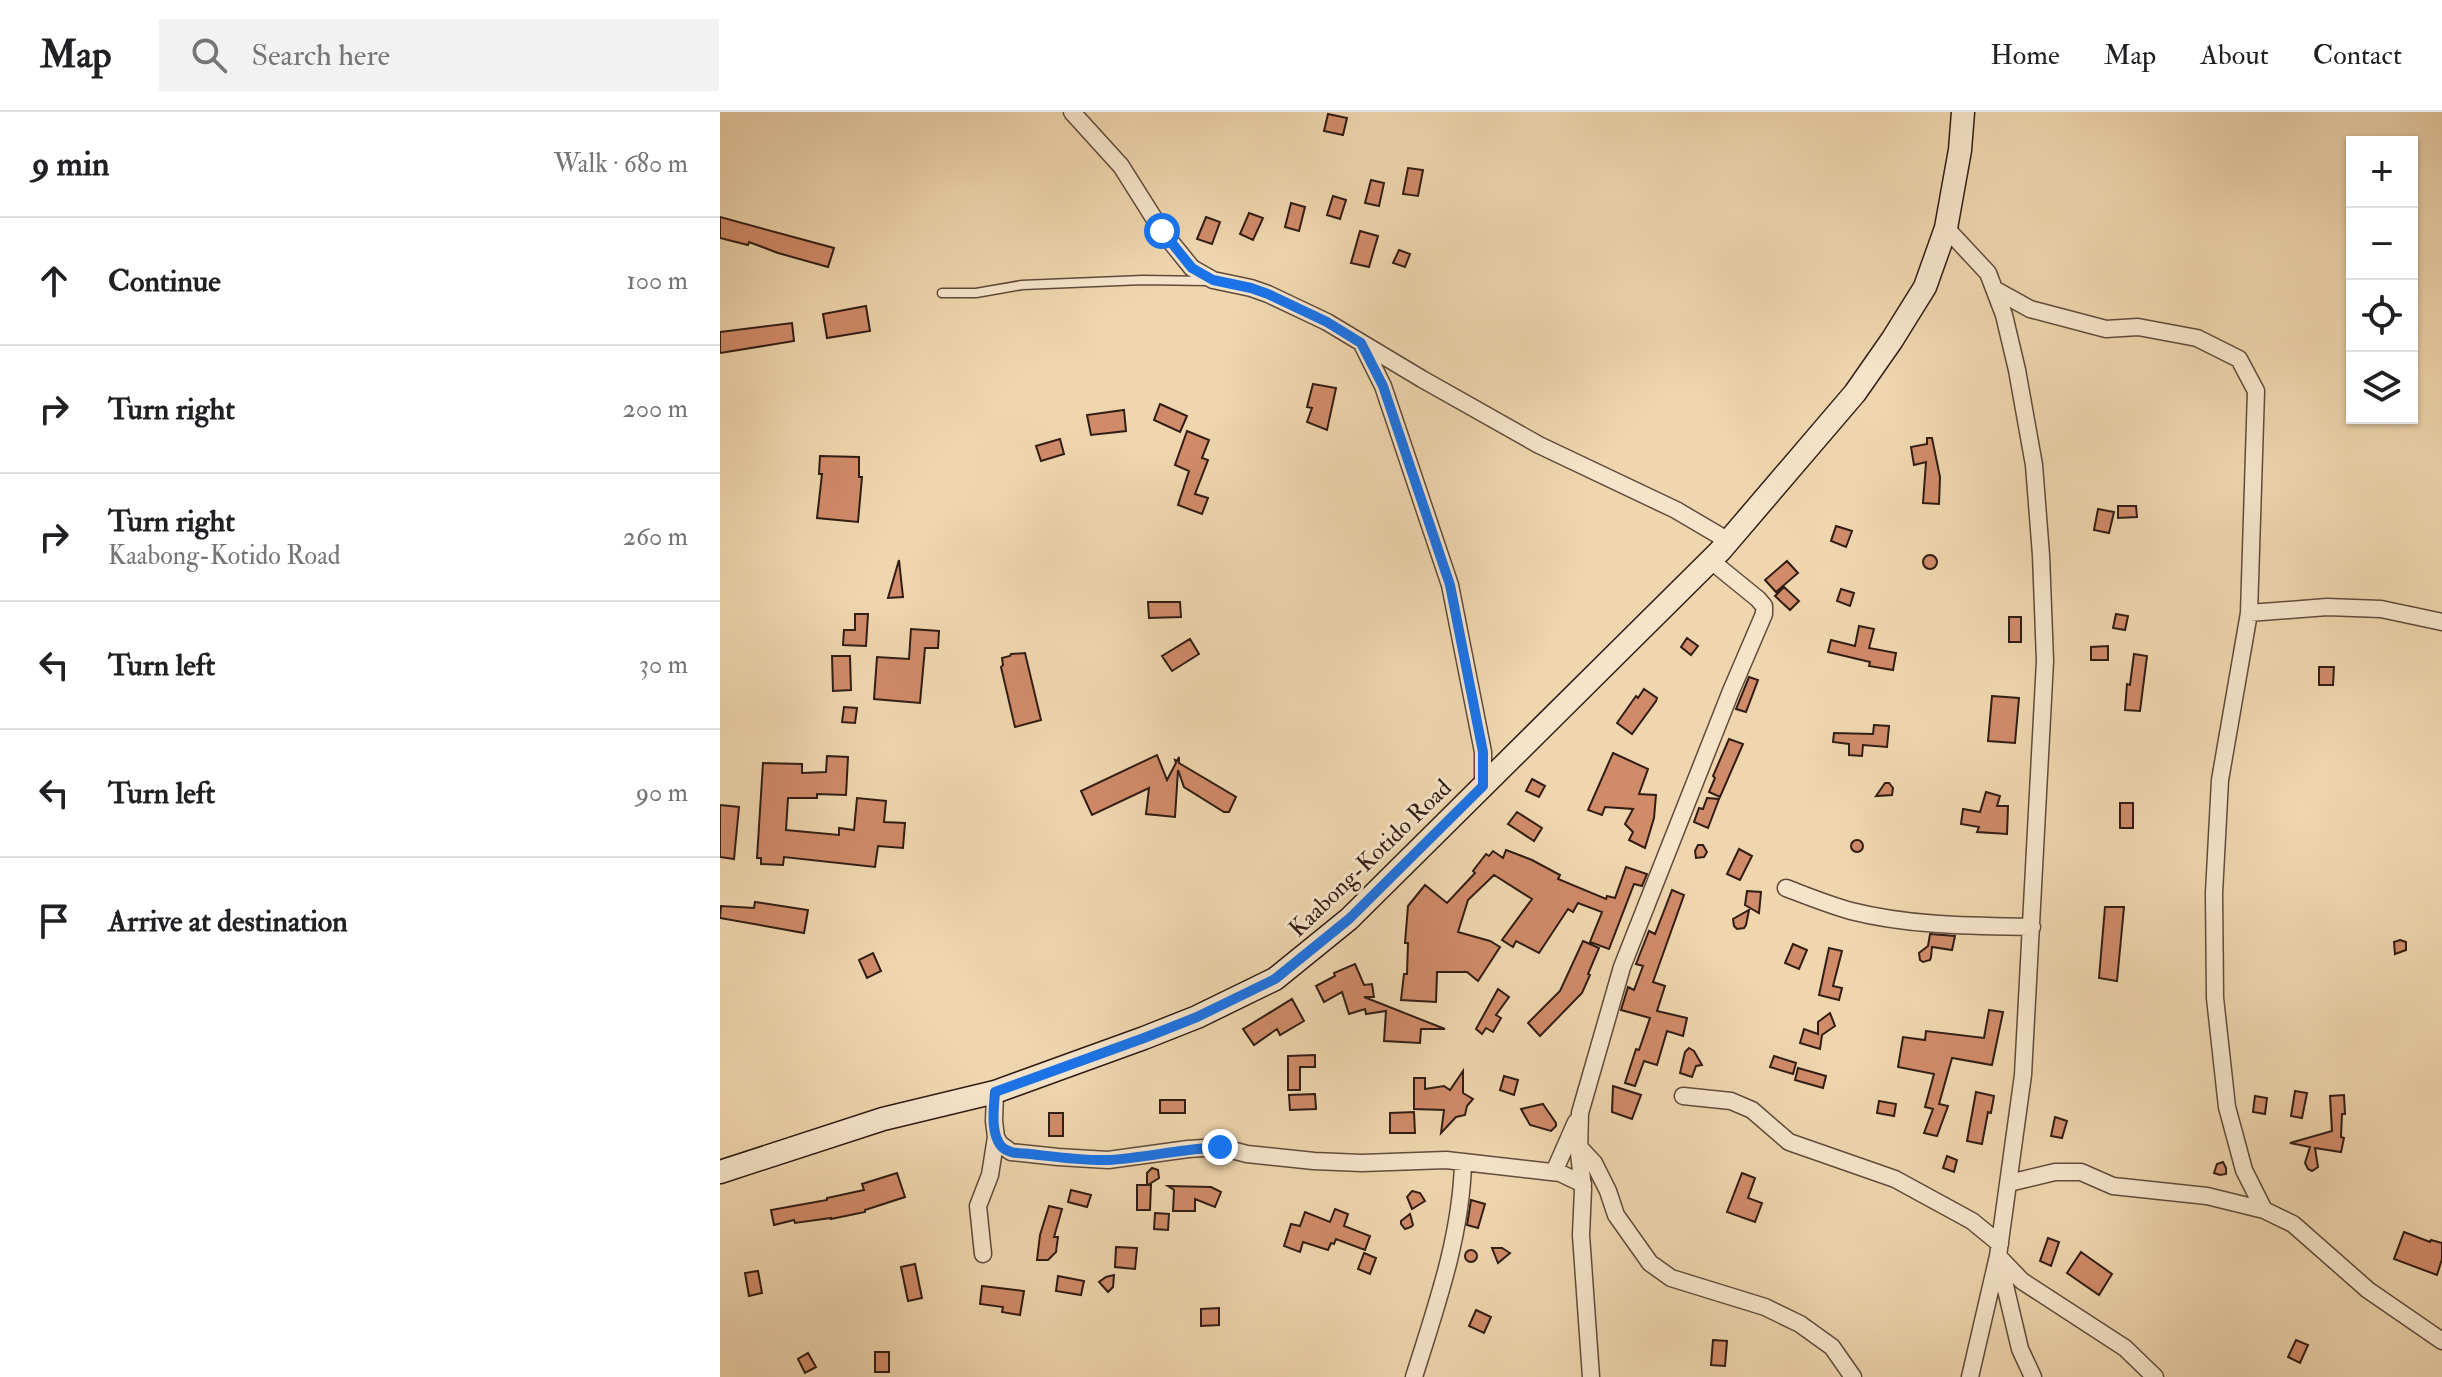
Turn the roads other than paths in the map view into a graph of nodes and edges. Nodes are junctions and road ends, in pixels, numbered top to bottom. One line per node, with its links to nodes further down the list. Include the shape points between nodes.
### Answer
1 (1072, 112): 4 (street, via 1121,166 1177,252)
2 (1963, 112): 3 (main road, Kaabong-Kotido Road)
3 (1946, 228): 5 (street, via 1988,273); 8 (main road, Kaabong-Kotido Road, via 1925,287 1855,393)
4 (1213, 280): 6 (lane, via 1022,285); 7 (street, via 1268,294)
5 (1994, 289): 10 (street, via 2030,309 2106,329 2138,327 2197,338 2239,359 2256,391); 14 (street, via 2017,370 2034,465 2041,555 2045,661)
6 (942, 293)
7 (1361, 343): 8 (street, via 1539,445); 12 (street, via 1383,386 1450,585 1483,752)
8 (1727, 540): 9 (main road, Kaabong-Kotido Road)
9 (1710, 560): 12 (main road, Kaabong-Kotido Road); 17 (street, via 1758,599 1764,614 1622,967)
10 (2249, 613): 11 (street, via 2381,609); 25 (street, via 2220,780 2215,998 2227,1107 2244,1170)
11 (2442, 622)
12 (1483, 786): 15 (main road, Kaabong-Kotido Road, via 1349,919 1275,979 1144,1038)
13 (1786, 888): 14 (street, via 1882,917)
14 (2032, 927): 23 (street, via 2023,1075)
15 (995, 1092): 18 (street); 21 (main road, Kaabong-Kotido Road, via 883,1119)
16 (1683, 1096): 26 (street, via 1731,1101 1752,1110 1789,1142 1895,1179 1972,1221)
17 (1580, 1113): 19 (street); 22 (street)
18 (996, 1137): 20 (street, via 1011,1152 1108,1160 1220,1147 1314,1161); 27 (street, via 978,1206)
19 (1579, 1147): 24 (street); 31 (street, via 1594,1163 1616,1215 1650,1263 1671,1278 1765,1307 1800,1324 1832,1347)
20 (1463, 1163): 22 (street); 29 (street, via 1453,1247)
21 (720, 1172)
22 (1554, 1172): 24 (street)
23 (2009, 1183): 25 (street, via 2081,1172 2113,1186 2207,1196); 26 (street)
24 (1583, 1184): 30 (street, via 1581,1235)
25 (2264, 1210): 28 (street, via 2293,1224 2368,1290)
26 (1999, 1250): 32 (street); 33 (street, via 2020,1349); 34 (street, via 2022,1281 2125,1348)
27 (983, 1254)
28 (2442, 1341)
29 (1414, 1377)
30 (1591, 1377)
31 (1853, 1377)
32 (1970, 1377)
33 (2033, 1377)
34 (2155, 1377)

